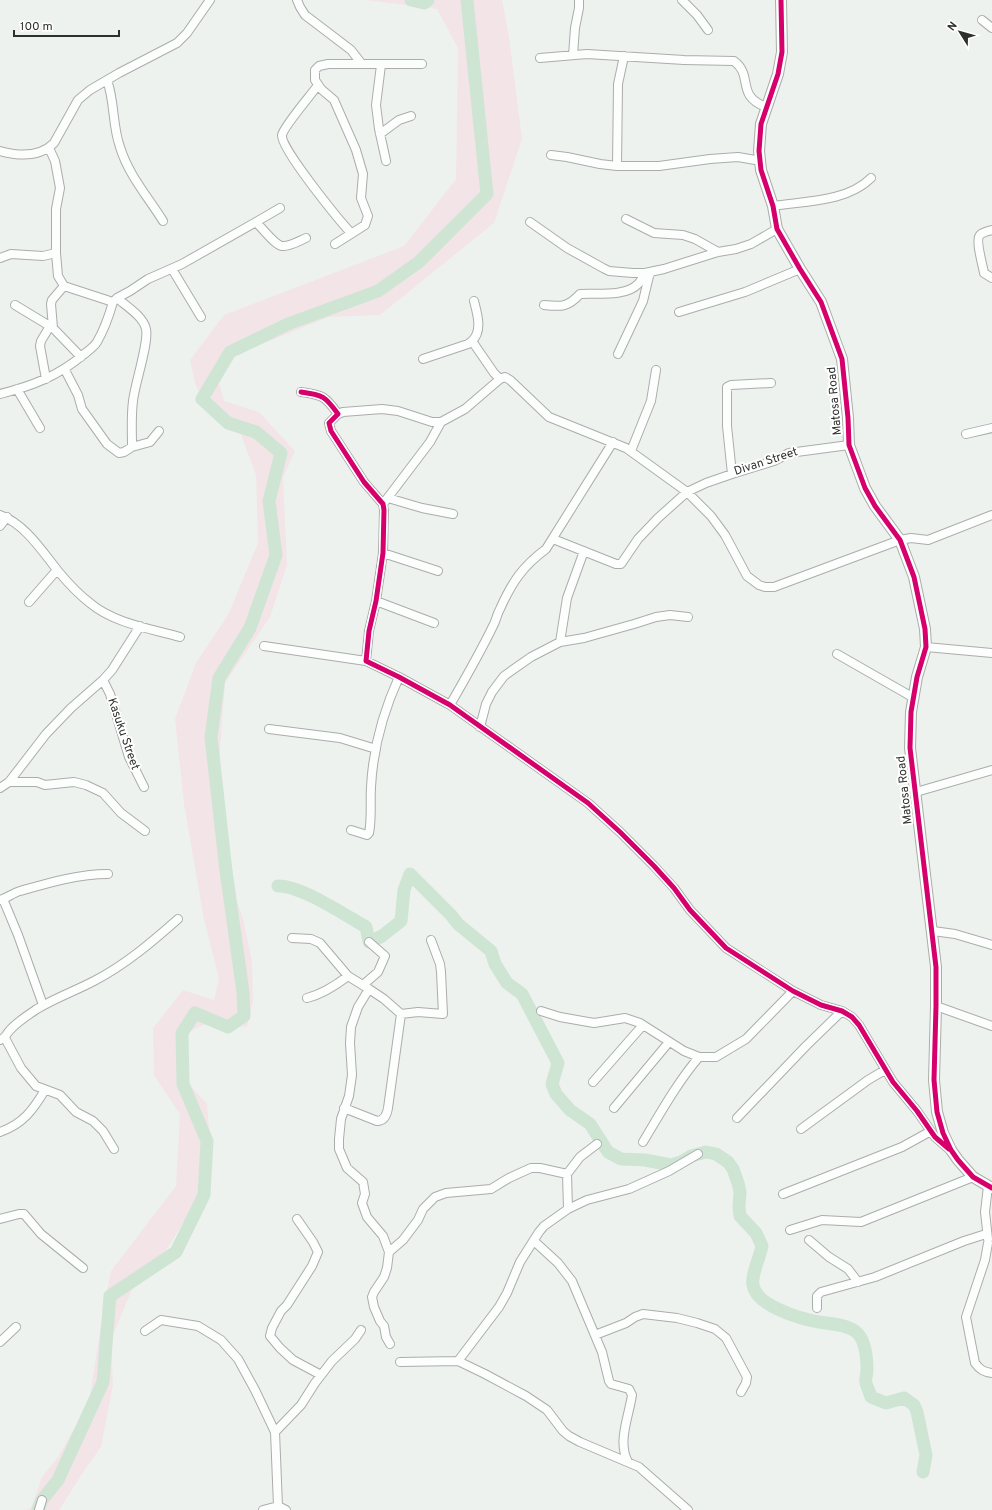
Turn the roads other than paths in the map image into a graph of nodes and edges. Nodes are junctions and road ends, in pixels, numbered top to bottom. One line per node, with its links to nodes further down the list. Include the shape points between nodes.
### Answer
1 (210, 0): 15 (street, via 177,43)
2 (297, 0): 12 (street, via 305,15 351,50)
3 (579, 0): 9 (street)
4 (682, 0): 8 (street)
5 (781, 0): 17 (street, Matosa Road, via 782,52 778,74)
6 (982, 20): 7 (street)
7 (992, 28)
8 (708, 30)
9 (573, 55): 10 (street); 11 (street)
10 (624, 56): 17 (street, via 734,61 740,65 749,97); 25 (street, via 618,84)
11 (540, 58)
12 (361, 63): 14 (street); 16 (street, via 318,66 314,74)
13 (422, 64): 14 (street)
14 (381, 65): 19 (street, via 376,105)
15 (108, 80): 20 (street, via 78,100); 30 (street, via 120,147 132,174)
16 (318, 85): 35 (street, via 334,100 356,150 363,174 362,198 368,220 365,225); 35 (street, via 282,136 284,144)
17 (766, 107): 24 (street, Matosa Road, via 761,124)
18 (411, 116): 19 (street, via 399,120)
19 (380, 134): 23 (street)
20 (49, 148): 21 (street, via 38,153 23,154); 39 (street, via 55,161 60,188 56,209)
21 (0, 151)
22 (551, 155): 25 (street)
23 (386, 161)
24 (761, 161): 25 (street, via 738,157 710,158 659,166); 27 (street, Matosa Road, via 761,170)
25 (617, 166)
26 (871, 178): 27 (street, via 858,189 836,197)
27 (773, 206): 33 (street, Matosa Road)
28 (280, 208): 31 (street)
29 (626, 219): 38 (street, via 654,233 682,235 695,239)
30 (163, 221)
31 (256, 222): 36 (street, via 276,244 282,246); 41 (street)
32 (530, 222): 43 (street, via 567,248 603,268 610,271)
33 (777, 229): 38 (street, via 736,250); 42 (street, Matosa Road)
34 (992, 230): 44 (street, via 979,236 984,273)
35 (350, 233): 37 (street)
36 (306, 238)
37 (335, 244)
38 (718, 252): 43 (street)
39 (56, 253): 40 (street, via 43,256 11,254); 45 (street, via 58,276)
40 (0, 258)
41 (172, 269): 46 (street, via 148,279); 51 (street)
42 (800, 269): 50 (street, via 745,292); 72 (street, Matosa Road, via 812,285 825,311 842,360)
43 (648, 273): 49 (street, via 638,285 621,292 580,294 562,307); 54 (street, via 643,301)
44 (992, 278)
45 (64, 286): 46 (street); 52 (street, via 52,300)
46 (115, 300): 55 (street, via 96,344); 73 (street, via 138,317 146,331 133,402)
47 (474, 301): 53 (street, via 479,324)
48 (15, 305): 52 (street)
49 (544, 305)
50 (679, 312)
51 (201, 317)
52 (52, 327): 55 (street); 59 (street, via 40,346)
53 (472, 341): 56 (street); 60 (street)
54 (618, 354)
55 (81, 357): 57 (street)
56 (423, 358)
57 (65, 370): 59 (street); 73 (street, via 82,409 107,444 119,453)
58 (656, 370): 74 (street, via 651,401)
59 (46, 379): 62 (street)
60 (500, 379): 66 (street, via 465,409); 71 (street, via 505,377 510,380 549,417)
61 (771, 383): 75 (street, via 727,387 727,426)
62 (17, 389): 64 (street); 67 (street)
63 (301, 392): 65 (street, via 326,398)
64 (0, 394)
65 (338, 414): 66 (street, via 382,409); 77 (street, via 330,423 331,431 364,482)
66 (441, 422): 77 (street, via 430,442)
67 (40, 428)
68 (992, 428): 70 (street)
69 (159, 431): 73 (street, via 150,442)
70 (966, 434)
71 (613, 442): 74 (street); 82 (street)
72 (849, 445): 75 (street, Divan Street, via 789,453 774,461); 83 (street, Matosa Road, via 865,488)
73 (132, 447)
74 (631, 451): 76 (street)
75 (732, 474): 76 (street, Divan Street)
76 (687, 492): 83 (street, via 711,516 725,535 747,576 765,587 774,588); 84 (street, Divan Street, via 638,539 621,564)
77 (385, 501): 78 (street); 85 (street)
78 (453, 514)
79 (992, 515): 83 (street, via 928,540)
80 (3, 516): 81 (street); 86 (street, via 15,522 38,545)
81 (0, 526)
82 (553, 539): 84 (street); 103 (street, via 546,549 523,569 511,586 494,625)
83 (900, 540): 96 (street, Matosa Road, via 914,577 925,629)
84 (584, 551): 94 (street, via 567,598)
85 (383, 553): 87 (street); 88 (street)
86 (57, 570): 89 (street); 92 (street, via 98,609)
87 (438, 571)
88 (376, 601): 91 (street); 99 (street)
89 (28, 602)
90 (688, 617): 94 (street, via 670,614 584,638)
91 (434, 623)
92 (140, 626): 93 (street); 101 (street)
93 (180, 637)
94 (560, 642): 104 (street, via 530,657 504,676 486,704)
95 (264, 646): 99 (street)
96 (926, 647): 97 (street); 102 (street, Matosa Road)
97 (992, 653)
98 (837, 654): 102 (street)
99 (366, 661): 100 (street)
100 (399, 677): 103 (street); 106 (street, via 383,717)
101 (103, 680): 108 (street, via 46,734); 109 (street, Kasuku Street, via 110,694 129,757)
102 (914, 698): 111 (street, Matosa Road, via 910,748)
103 (450, 706): 104 (street)
104 (480, 726): 124 (street, via 598,812 654,866 726,948)
105 (269, 729): 106 (street, via 340,738)
106 (376, 749): 112 (street, via 371,785 370,833 367,835)
107 (992, 770): 111 (street)
108 (9, 782): 110 (street); 113 (street, via 37,782 45,785 74,782 86,786 103,793 121,813)
109 (144, 787)
110 (0, 788)
111 (916, 792): 117 (street, Matosa Road)
112 (351, 830)
113 (145, 831)
114 (108, 874): 115 (street, via 58,880 19,891)
115 (1, 900): 126 (street, via 18,935)
116 (178, 919): 126 (street, via 127,960 95,980)
117 (933, 931): 121 (street, via 955,934); 127 (street, Matosa Road)
118 (292, 938): 122 (street, via 311,939 320,943)
119 (431, 940): 130 (street, via 441,972 443,1014)
120 (369, 942): 123 (street, via 385,956 378,972)
121 (992, 945)
122 (348, 976): 123 (street); 125 (street, via 333,988)
123 (366, 987): 130 (street); 139 (street, via 351,1027 352,1075 349,1096)
124 (793, 991): 129 (street, via 821,1005); 135 (street, via 746,1039 716,1057)
125 (307, 998)
126 (43, 1005): 133 (street, via 29,1014)
127 (936, 1006): 132 (street); 148 (street, Matosa Road, via 934,1080 937,1112)
128 (541, 1011): 131 (street, via 594,1023 626,1018)
129 (842, 1011): 136 (street, via 859,1025); 141 (street)
130 (401, 1014): 139 (street, via 388,1108 384,1118 381,1121 377,1120)
131 (643, 1025): 134 (street); 137 (street)
132 (992, 1026)
133 (2, 1039): 138 (street, via 21,1068 36,1086)
134 (669, 1042): 135 (street); 140 (street)
135 (699, 1057): 145 (street, via 673,1090)
136 (885, 1070): 142 (street); 143 (street)
137 (593, 1082)
138 (44, 1090): 144 (street, via 33,1110 11,1128); 147 (street, via 60,1095 76,1112 93,1121)
139 (344, 1108): 162 (street, via 339,1149 347,1168 363,1182 365,1194 362,1203 367,1217 383,1236)
140 (614, 1108)
141 (737, 1118)
142 (801, 1129)
143 (931, 1131): 148 (street); 153 (street, via 902,1148)
144 (0, 1132)
145 (643, 1142)
146 (597, 1144): 150 (street, via 580,1157)
147 (114, 1149)
148 (951, 1150): 151 (street, Matosa Road)
149 (698, 1154): 154 (street, via 670,1171 630,1189 588,1200)
150 (567, 1174): 154 (street); 162 (street, via 531,1168 492,1189 446,1193 435,1197 423,1209 403,1240)
151 (972, 1177): 152 (street, Matosa Road); 157 (street, via 861,1222 822,1220)
152 (990, 1187): 158 (street, via 985,1212)
153 (782, 1194)
154 (568, 1209): 159 (street, via 539,1232)
155 (0, 1219): 163 (street, via 24,1214 41,1234)
156 (297, 1219): 175 (street, via 318,1252 312,1266 281,1311 270,1336 293,1360)
157 (790, 1230)
158 (986, 1234): 161 (street); 164 (street)
159 (534, 1240): 169 (street, via 568,1274); 172 (street, via 520,1262 499,1307)
160 (810, 1240): 164 (street, via 848,1270)
161 (990, 1246): 174 (street, via 966,1323 975,1363 985,1372)
162 (389, 1252): 171 (street, via 384,1276 372,1297)
163 (82, 1268)
164 (858, 1282): 165 (street, via 821,1292 817,1296)
165 (817, 1308)
166 (16, 1327): 170 (street)
167 (361, 1330): 175 (street)
168 (145, 1331): 177 (street, via 160,1320 198,1326 221,1340 238,1359)
169 (595, 1335): 176 (street, via 643,1314 677,1318 715,1329 726,1338 747,1377); 178 (street, via 609,1381 631,1391 623,1443 624,1456)
170 (0, 1342)
171 (390, 1344)
172 (458, 1361): 173 (street); 178 (street, via 526,1396 547,1410 569,1436)
173 (400, 1362)
174 (992, 1373)
175 (321, 1376): 177 (street, via 301,1406)
176 (741, 1392)
177 (275, 1432): 180 (street)
178 (628, 1462): 184 (street, via 639,1467)
179 (42, 1500): 181 (street)
180 (278, 1506): 182 (street); 183 (street)
181 (39, 1510)
182 (263, 1510)
183 (286, 1510)
184 (688, 1510)

